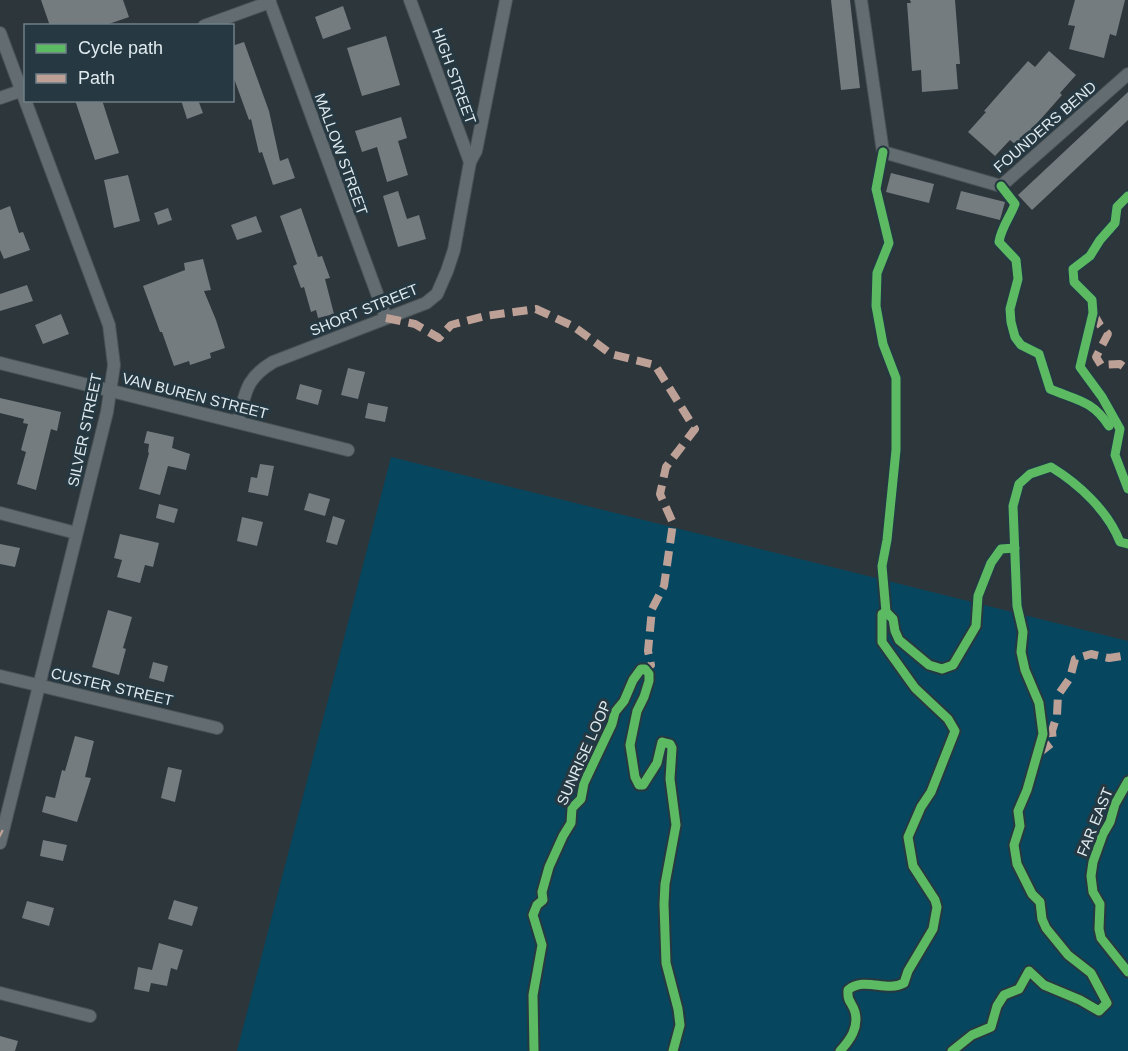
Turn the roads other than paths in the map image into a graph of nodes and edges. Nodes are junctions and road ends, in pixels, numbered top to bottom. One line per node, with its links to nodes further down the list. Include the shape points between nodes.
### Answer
1 (410, 0): 11 (street, HIGH STREET)
2 (506, 0): 11 (street, SHORT STREET, via 476,152)
3 (861, 0): 7 (street, FOUNDERS BEND, via 883,152 1001,186)
4 (269, 1): 5 (street); 12 (street, MALLOW STREET)
5 (209, 24)
6 (0, 33): 8 (street, SILVER STREET)
7 (1128, 74)
8 (23, 90): 9 (street)
9 (0, 99)
10 (27, 102): 14 (street, SILVER STREET, via 108,325 114,365)
11 (470, 162): 12 (street, SHORT STREET, via 454,250 437,294 426,303)
12 (386, 318): 15 (street, SHORT STREET, via 261,370 252,378)
13 (0, 363): 14 (street, VAN BUREN STREET)
14 (110, 390): 15 (street, VAN BUREN STREET); 18 (street, SILVER STREET)
15 (238, 421): 16 (street, VAN BUREN STREET)
16 (348, 450)
17 (0, 513): 18 (street)
18 (76, 533): 20 (street, SILVER STREET)
19 (0, 676): 20 (street, CUSTER STREET)
20 (39, 686): 21 (street, CUSTER STREET); 22 (street, SILVER STREET)
21 (217, 728)
22 (0, 843)
23 (0, 993): 24 (street)
24 (90, 1016)

